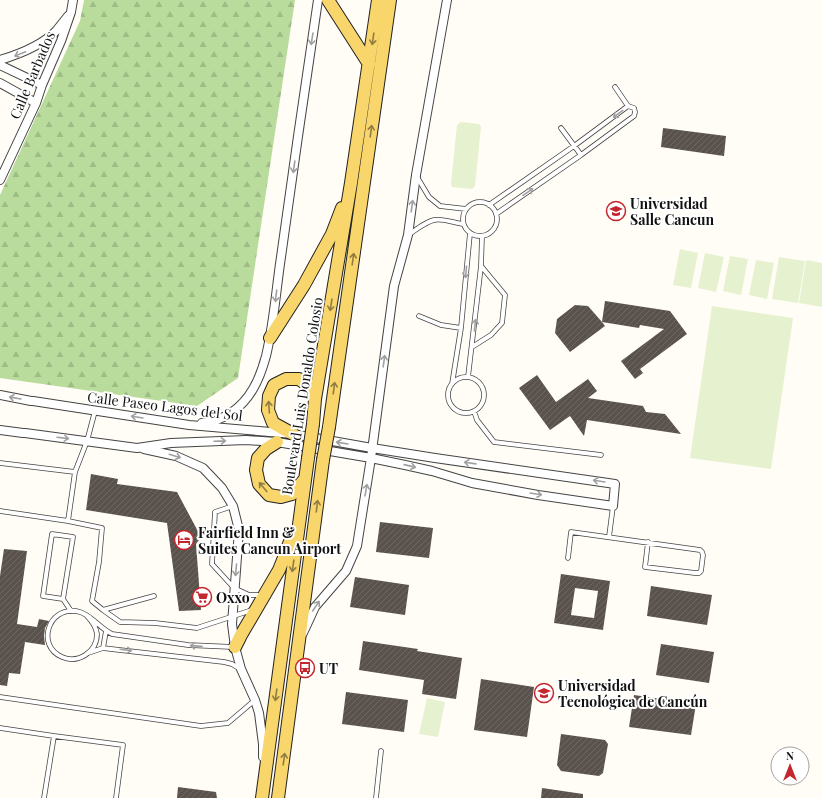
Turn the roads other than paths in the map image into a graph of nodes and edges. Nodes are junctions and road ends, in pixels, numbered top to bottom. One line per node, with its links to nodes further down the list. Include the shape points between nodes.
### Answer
1 (73, 0): 7 (street, Calle Barbados)
2 (318, 0): 32 (street, one-way to 32)
3 (328, 0): 9 (main road)
4 (378, 0): 9 (main road, Boulevard Luis Donaldo Colosio, one-way to 9)
5 (390, 0): 72 (main road, Boulevard Luis Donaldo Colosio, one-way to 5, bridge, via 323,460)
6 (447, 0): 19 (street)
7 (71, 12): 8 (street, one-way to 8, via 41,43 20,54); 12 (street, Calle Barbados)
8 (0, 60)
9 (369, 64): 21 (main road, Boulevard Luis Donaldo Colosio)
10 (0, 65): 12 (street)
11 (0, 83): 14 (street)
12 (42, 85): 14 (street, Calle Barbados)
13 (615, 86): 15 (lane)
14 (36, 103): 20 (street, Calle Barbados)
15 (628, 106): 17 (lane, one-way to 17); 18 (lane, via 634,108 634,116)
16 (561, 128): 17 (lane)
17 (574, 146): 18 (lane); 22 (lane)
18 (580, 155): 24 (lane, one-way to 18)
19 (416, 175): 23 (lane, via 430,197 440,206); 27 (street, one-way to 19)
20 (0, 180)
21 (351, 183): 32 (main road, via 332,234 304,285); 37 (main road, Boulevard Luis Donaldo Colosio, one-way to 37)
22 (489, 205): 23 (lane, via 474,203); 24 (lane)
23 (466, 209): 25 (lane)
24 (496, 214): 28 (lane, via 497,220 492,231)
25 (463, 224): 26 (lane); 27 (lane, via 434,220)
26 (470, 233): 28 (lane); 31 (lane, one-way to 31)
27 (408, 235): 46 (street, one-way to 27, via 394,286)
28 (482, 236): 29 (lane)
29 (481, 266): 33 (lane, one-way to 29); 33 (lane, via 505,295 504,309 502,323 491,335)
30 (419, 316): 31 (lane, via 441,325)
31 (461, 328): 35 (lane)
32 (270, 338): 40 (street, via 254,389 241,406 209,423)
33 (472, 347): 34 (lane)
34 (468, 377): 35 (lane, via 459,378); 39 (lane, via 479,382 484,392 482,403)
35 (452, 384): 39 (lane, via 448,395 452,406 462,412)
36 (0, 395): 38 (street, Calle Paseo Lagos del Sol, one-way to 36)
37 (315, 400): 42 (main road, one-way to 37, via 273,423 270,416 269,396 274,385 286,379 299,379 309,386); 53 (main road, Boulevard Luis Donaldo Colosio, bridge)
38 (96, 410): 40 (street, Calle Paseo Lagos del Sol, one-way to 38); 43 (lane)
39 (474, 411): 47 (lane, via 477,420 494,442)
40 (189, 425): 42 (street, Calle Paseo Lagos del Sol)
41 (0, 430): 43 (street, Calle Paseo Lagos del Sol, one-way to 43)
42 (293, 434): 46 (street, Calle Paseo Lagos del Sol, one-way to 42)
43 (87, 441): 45 (street, Calle Paseo Lagos del Sol); 52 (lane)
44 (277, 442): 45 (street, Calle Paseo Lagos del Sol, one-way to 44, via 171,443 246,440); 48 (street, Calle Paseo Lagos del Sol); 53 (main road, one-way to 44, via 292,494 281,497 269,495 259,484 256,470 258,458)
45 (137, 448): 54 (street, one-way to 54, via 176,456 203,468 222,488)
46 (372, 448): 48 (street); 49 (street, Calle Paseo Lagos del Sol)
47 (601, 455)
48 (372, 458): 51 (street, Calle Paseo Lagos del Sol, one-way to 51); 72 (street, one-way to 48, via 315,607 346,571 357,546)
49 (435, 458): 51 (lane); 55 (street, Calle Paseo Lagos del Sol, one-way to 49, via 615,484)
50 (0, 463): 52 (lane)
51 (432, 471): 55 (street, Calle Paseo Lagos del Sol, one-way to 55, via 472,483)
52 (75, 472): 58 (lane)
53 (305, 479): 56 (main road, Boulevard Luis Donaldo Colosio)
54 (233, 506): 62 (street, one-way to 62, via 239,530); 62 (lane, via 215,512 212,564)
55 (613, 506): 59 (lane)
56 (300, 510): 63 (main road, via 283,560); 84 (main road, Boulevard Luis Donaldo Colosio, one-way to 84)
57 (0, 511): 58 (lane)
58 (68, 521): 68 (lane, via 102,528 92,601)
59 (609, 537): 60 (lane); 61 (lane, via 571,532)
60 (648, 542): 60 (lane, via 645,567 695,573 701,571 703,555 700,550)
61 (568, 558)
62 (234, 588): 63 (lane, via 249,595); 70 (street)
63 (264, 595): 66 (main road)
64 (154, 596): 68 (lane)
65 (64, 599): 65 (lane, via 73,537 52,534 43,596); 67 (lane)
66 (256, 609): 70 (lane); 73 (main road)
67 (71, 610): 69 (lane); 75 (lane, via 60,614 51,622 47,633 49,644 56,654 66,659 78,659)
68 (103, 610): 70 (lane, via 120,622 197,628)
69 (87, 616): 71 (lane); 75 (lane, via 94,624 97,634 95,645)
70 (232, 616): 73 (street)
71 (106, 631): 73 (lane, one-way to 71, via 188,645); 74 (lane)
72 (300, 641): 85 (main road, Boulevard Luis Donaldo Colosio, one-way to 72)
73 (235, 647): 76 (street)
74 (104, 648): 75 (lane); 76 (lane, one-way to 76, via 224,662)
75 (88, 654)
76 (241, 669): 78 (street)
77 (0, 697): 78 (lane, via 201,726 228,723)
78 (255, 700): 84 (street, via 262,726)
79 (0, 728): 80 (lane)
80 (54, 736): 82 (lane); 83 (lane, via 123,745)
81 (381, 751): 86 (lane)
82 (44, 798)
83 (116, 798)
84 (262, 798)
85 (278, 798)
86 (376, 798)

